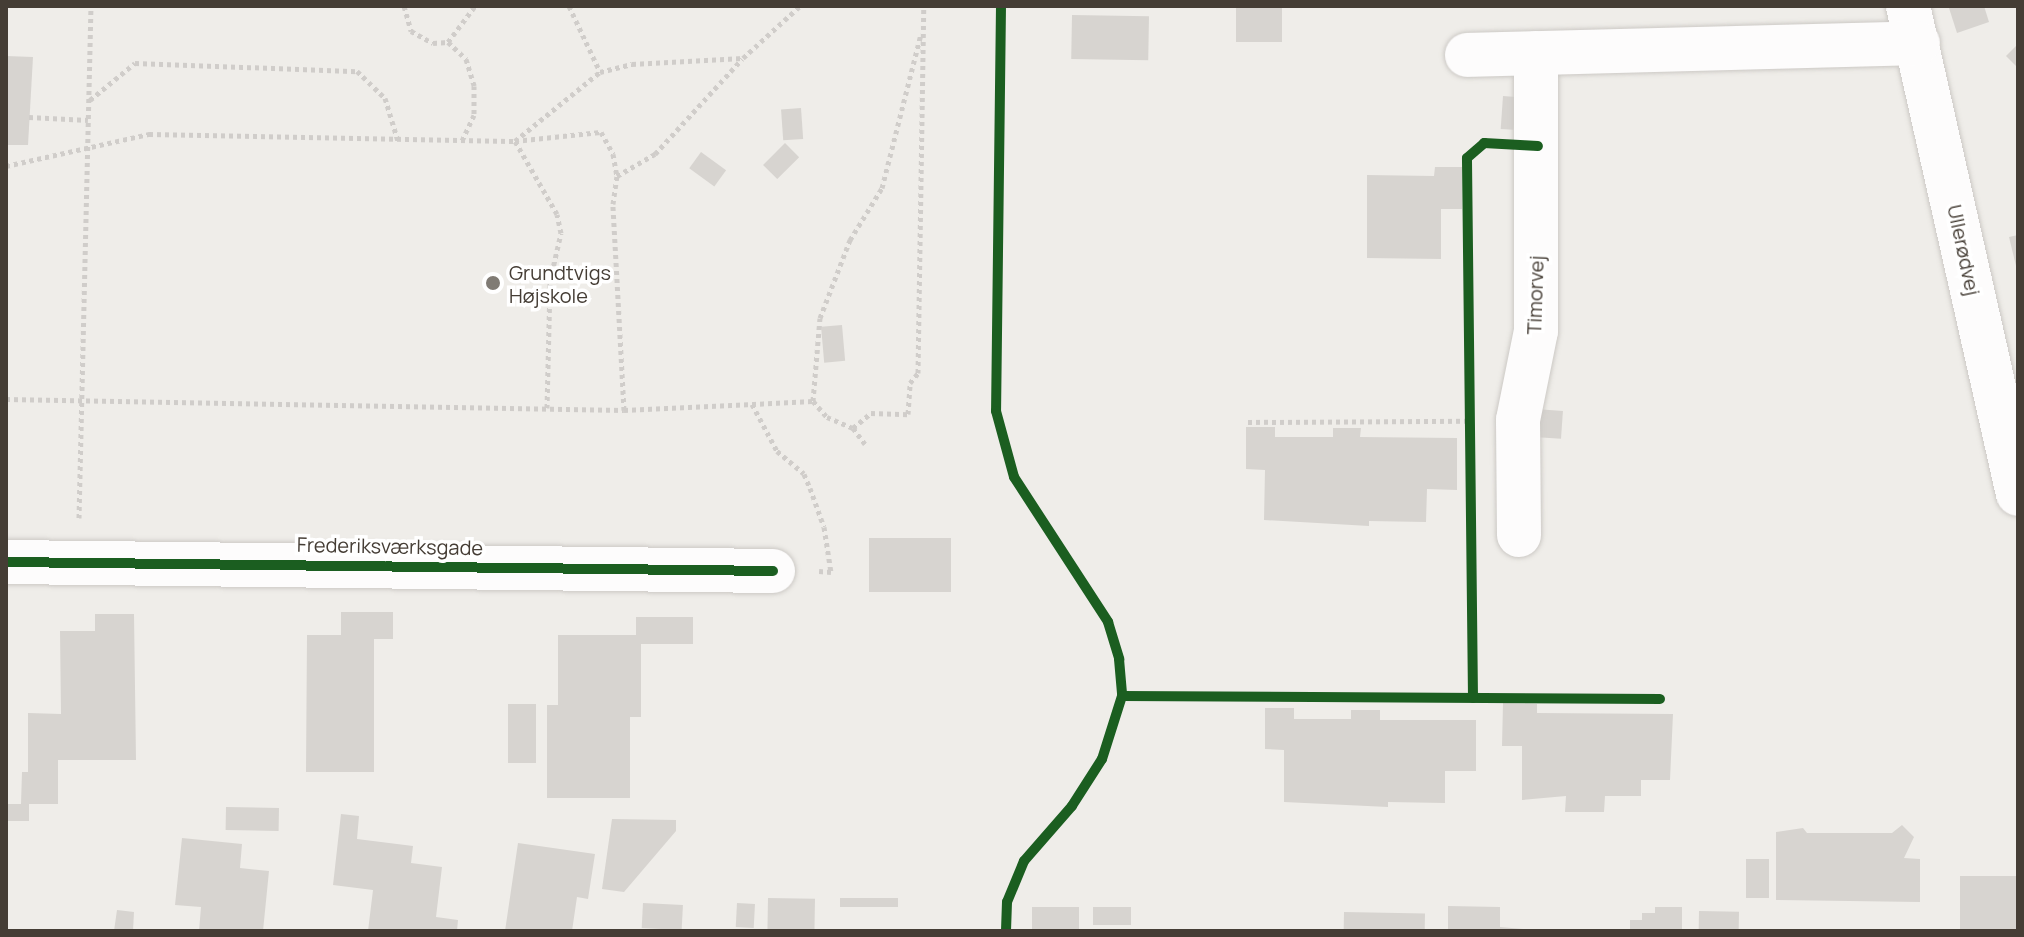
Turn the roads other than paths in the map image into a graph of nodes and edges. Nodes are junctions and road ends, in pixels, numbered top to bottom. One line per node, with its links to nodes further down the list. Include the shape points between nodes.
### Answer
1 (1913, 24): 2 (street); 4 (street, Ullerødvej)
2 (1536, 53): 3 (street); 5 (street, Timorvej, via 1536,331 1518,420)
3 (1467, 55)
4 (2018, 494)
5 (1519, 535)
6 (6, 562): 7 (street, Frederiksværksgade)
7 (773, 571)

